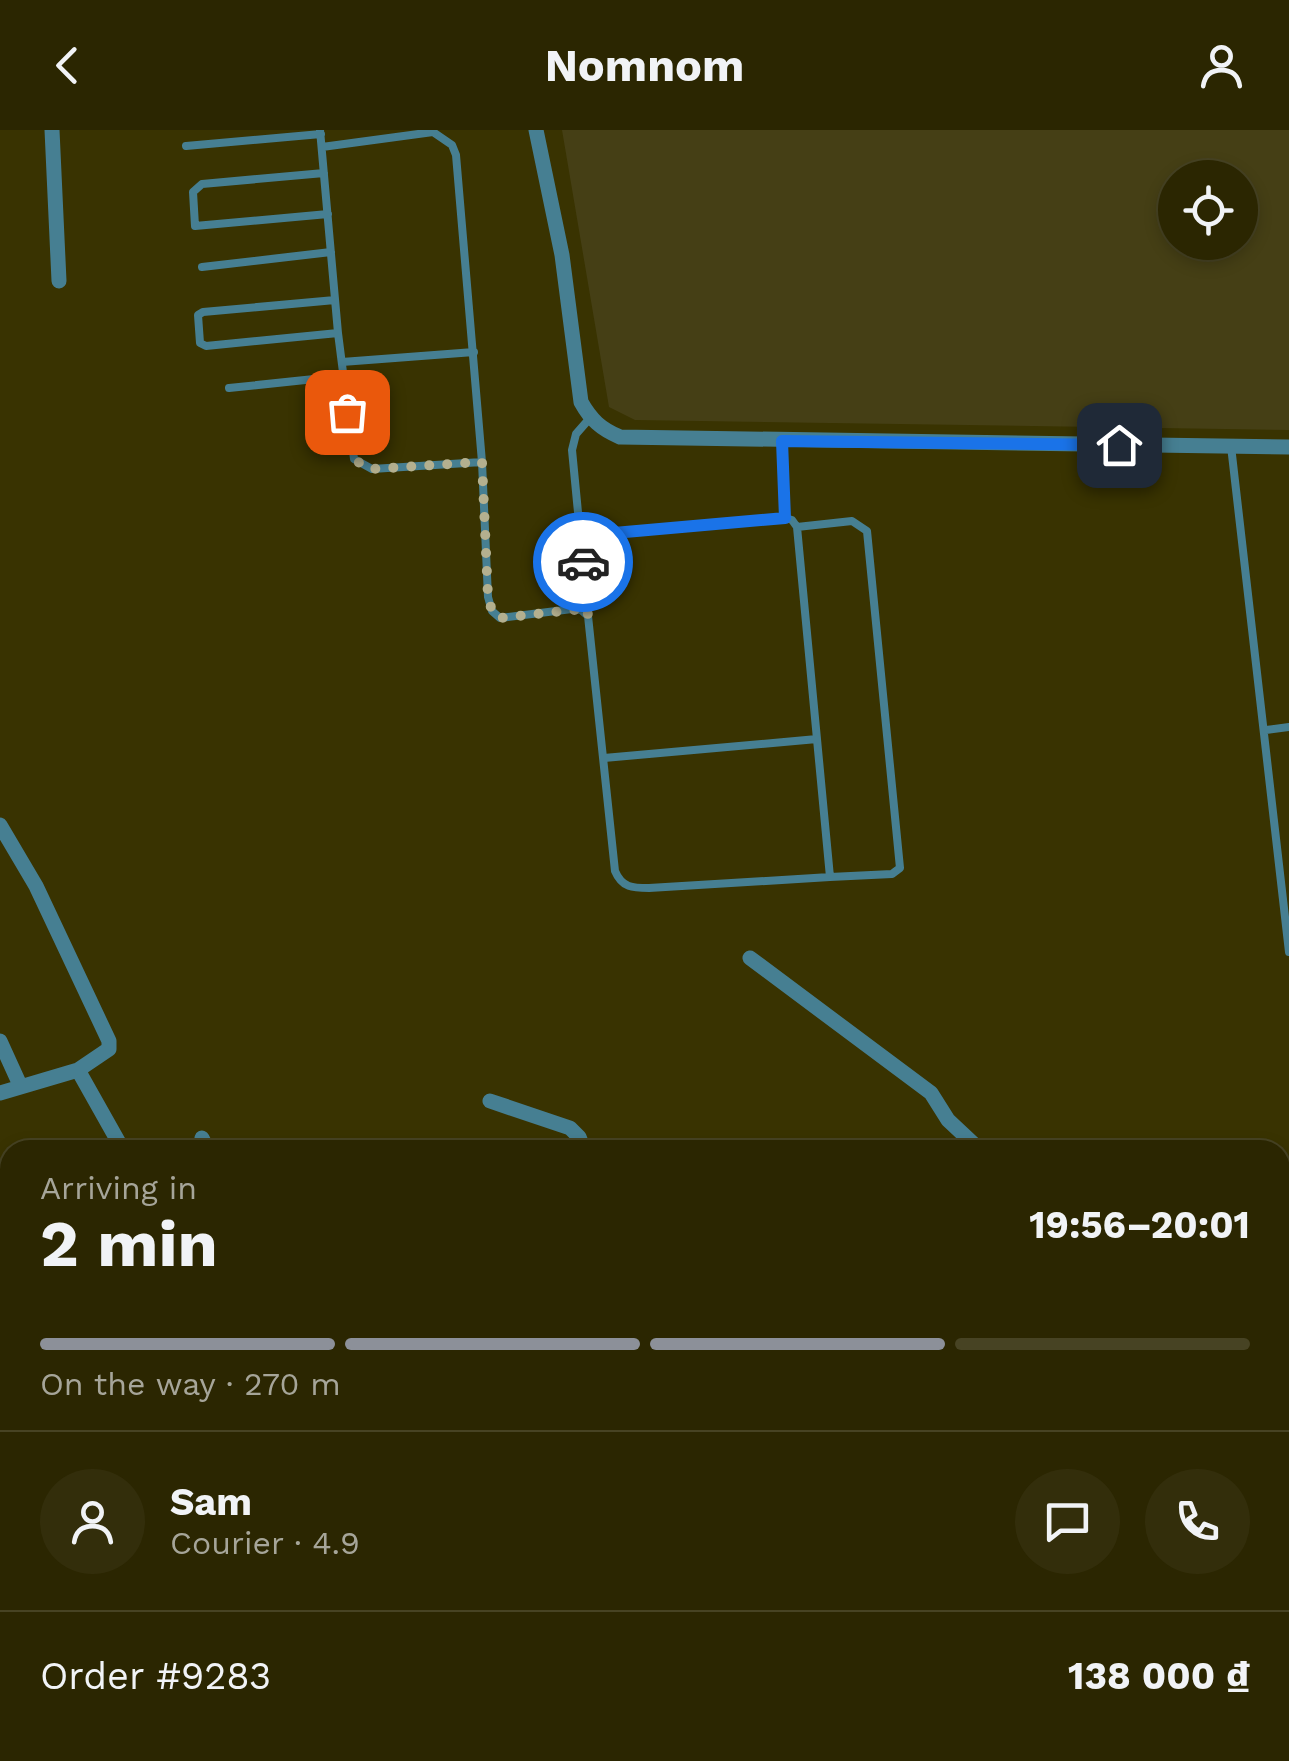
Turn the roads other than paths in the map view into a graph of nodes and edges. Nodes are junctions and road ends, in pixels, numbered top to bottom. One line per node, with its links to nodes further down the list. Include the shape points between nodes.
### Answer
1 (52, 130): 10 (street)
2 (536, 130): 17 (street, via 562,255 580,402)
3 (321, 132): 4 (lane); 5 (lane)
4 (186, 146)
5 (322, 146): 6 (lane); 13 (lane, via 418,132 452,144)
6 (324, 173): 7 (lane); 7 (lane, via 202,184 193,192 193,211 196,226)
7 (328, 214): 8 (lane)
8 (331, 252): 9 (lane); 11 (lane)
9 (202, 267)
10 (60, 282)
11 (335, 300): 12 (lane); 12 (lane, via 203,312 200,343)
12 (338, 333): 14 (lane)
13 (474, 352): 14 (lane); 21 (lane)
14 (342, 362): 15 (lane)
15 (344, 376): 16 (lane); 21 (lane, via 351,448 361,466)
16 (228, 388)
17 (590, 418): 18 (street, via 620,437); 24 (lane, via 572,450)
18 (782, 441): 19 (street); 22 (lane)
19 (1231, 446): 20 (street); 27 (lane)
20 (1289, 447)
21 (482, 462): 25 (lane, via 492,611 500,618 572,610)
22 (785, 518): 23 (lane); 24 (lane)
23 (798, 528): 28 (lane); 31 (lane, via 852,522 866,531 900,868)
24 (580, 536): 25 (lane)
25 (588, 616): 29 (lane)
26 (1289, 727): 27 (lane)
27 (1266, 730): 32 (lane)
28 (817, 738): 29 (lane); 31 (lane)
29 (604, 758): 31 (lane, via 615,871 623,884)
30 (0, 825): 35 (street, via 107,1032 109,1050)
31 (830, 878)
32 (1289, 952)
33 (750, 958): 41 (street, via 922,1086)
34 (0, 1041): 36 (street)
35 (78, 1070): 36 (street); 39 (street)
36 (20, 1085): 37 (street)
37 (0, 1093)
38 (490, 1101): 40 (street, via 570,1128)
39 (117, 1140)
40 (581, 1140)
41 (969, 1140)

